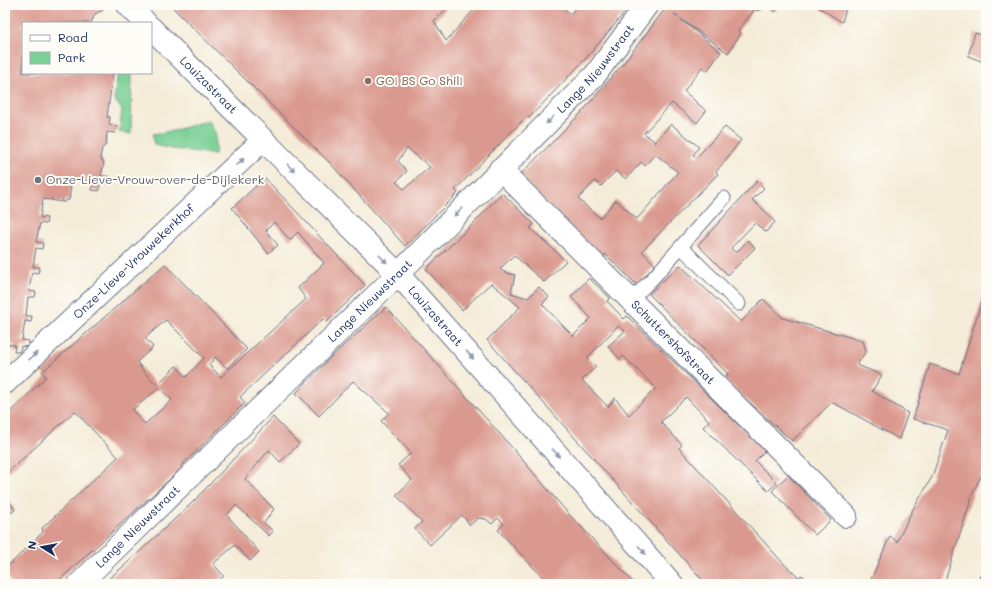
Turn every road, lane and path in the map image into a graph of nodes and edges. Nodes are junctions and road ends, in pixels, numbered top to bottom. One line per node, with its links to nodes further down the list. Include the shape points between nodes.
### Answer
1 (128, 5): 3 (street)
2 (647, 5): 6 (street, Lange Nieuwstraat, one-way to 6, via 595,75)
3 (145, 22)
4 (152, 29): 5 (street, Louizastraat)
5 (263, 140): 9 (street, Louizastraat, one-way to 9); 12 (street, Onze-Lieve-Vrouwekerkhof, one-way to 5)
6 (500, 169): 9 (street, Lange Nieuwstraat, one-way to 9); 10 (street, Schuttershofstraat)
7 (724, 198): 8 (lane)
8 (681, 247): 10 (lane); 11 (lane)
9 (398, 274): 15 (street, Lange Nieuwstraat); 16 (street, Louizastraat, one-way to 16)
10 (631, 300): 13 (street, Schuttershofstraat)
11 (739, 304)
12 (5, 383)
13 (846, 516)
14 (986, 561): 17 (path)
15 (80, 584)
16 (672, 584)
17 (978, 584)

